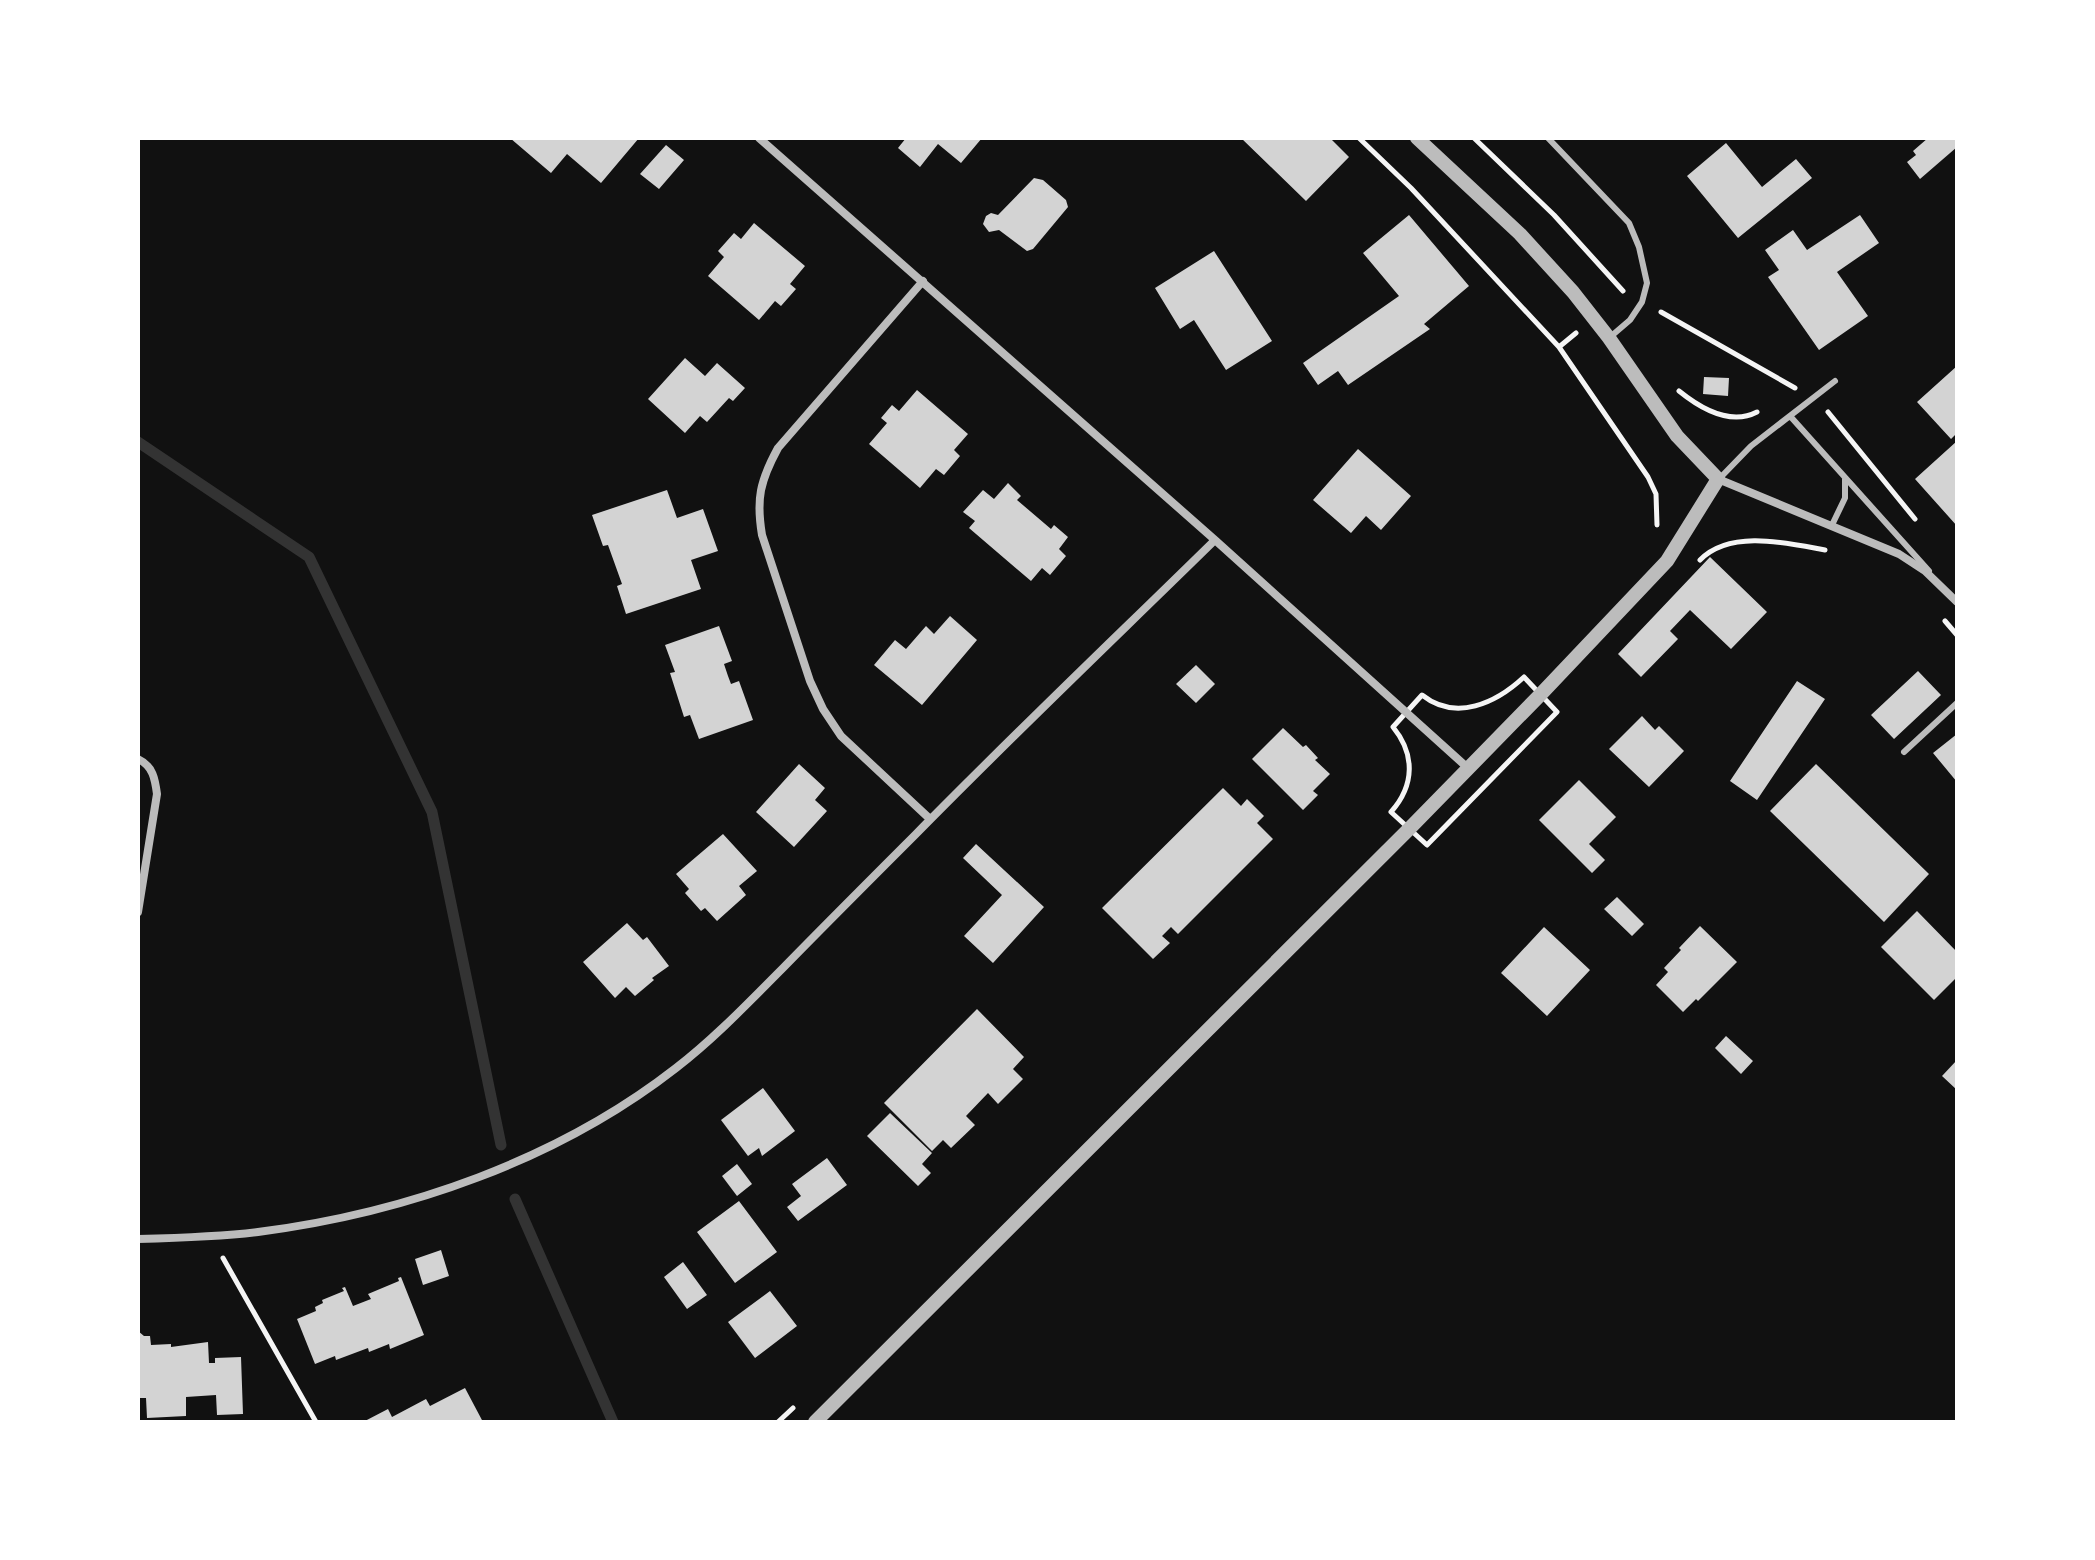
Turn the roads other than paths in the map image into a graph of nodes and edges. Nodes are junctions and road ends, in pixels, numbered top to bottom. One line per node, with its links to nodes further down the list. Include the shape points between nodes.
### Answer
1 (759, 138): 4 (street)
2 (1417, 138): 5 (street, via 1520,234)
3 (1548, 138): 5 (lane, via 1629,223 1644,264 1642,302)
4 (923, 281): 11 (street); 18 (street, via 778,448 765,470 758,512 823,709 841,736)
5 (1609, 338): 9 (street, via 1677,436)
6 (1835, 381): 7 (lane)
7 (1790, 416): 8 (lane); 9 (lane)
8 (1844, 476): 10 (lane, via 1845,498); 12 (lane)
9 (1718, 479): 10 (street); 17 (street, via 1667,561)
10 (1832, 525): 12 (street, via 1899,554)
11 (1215, 540): 17 (street); 18 (street)
12 (1939, 582): 13 (street)
13 (1957, 602)
14 (1957, 703): 15 (lane)
15 (1904, 752)
16 (138, 759): 19 (street, via 155,776 157,794)
17 (1469, 769): 21 (street)
18 (930, 819): 20 (street, via 733,1018 676,1068 562,1139 430,1195 304,1225)
19 (138, 912)
20 (138, 1239)
21 (815, 1422)

